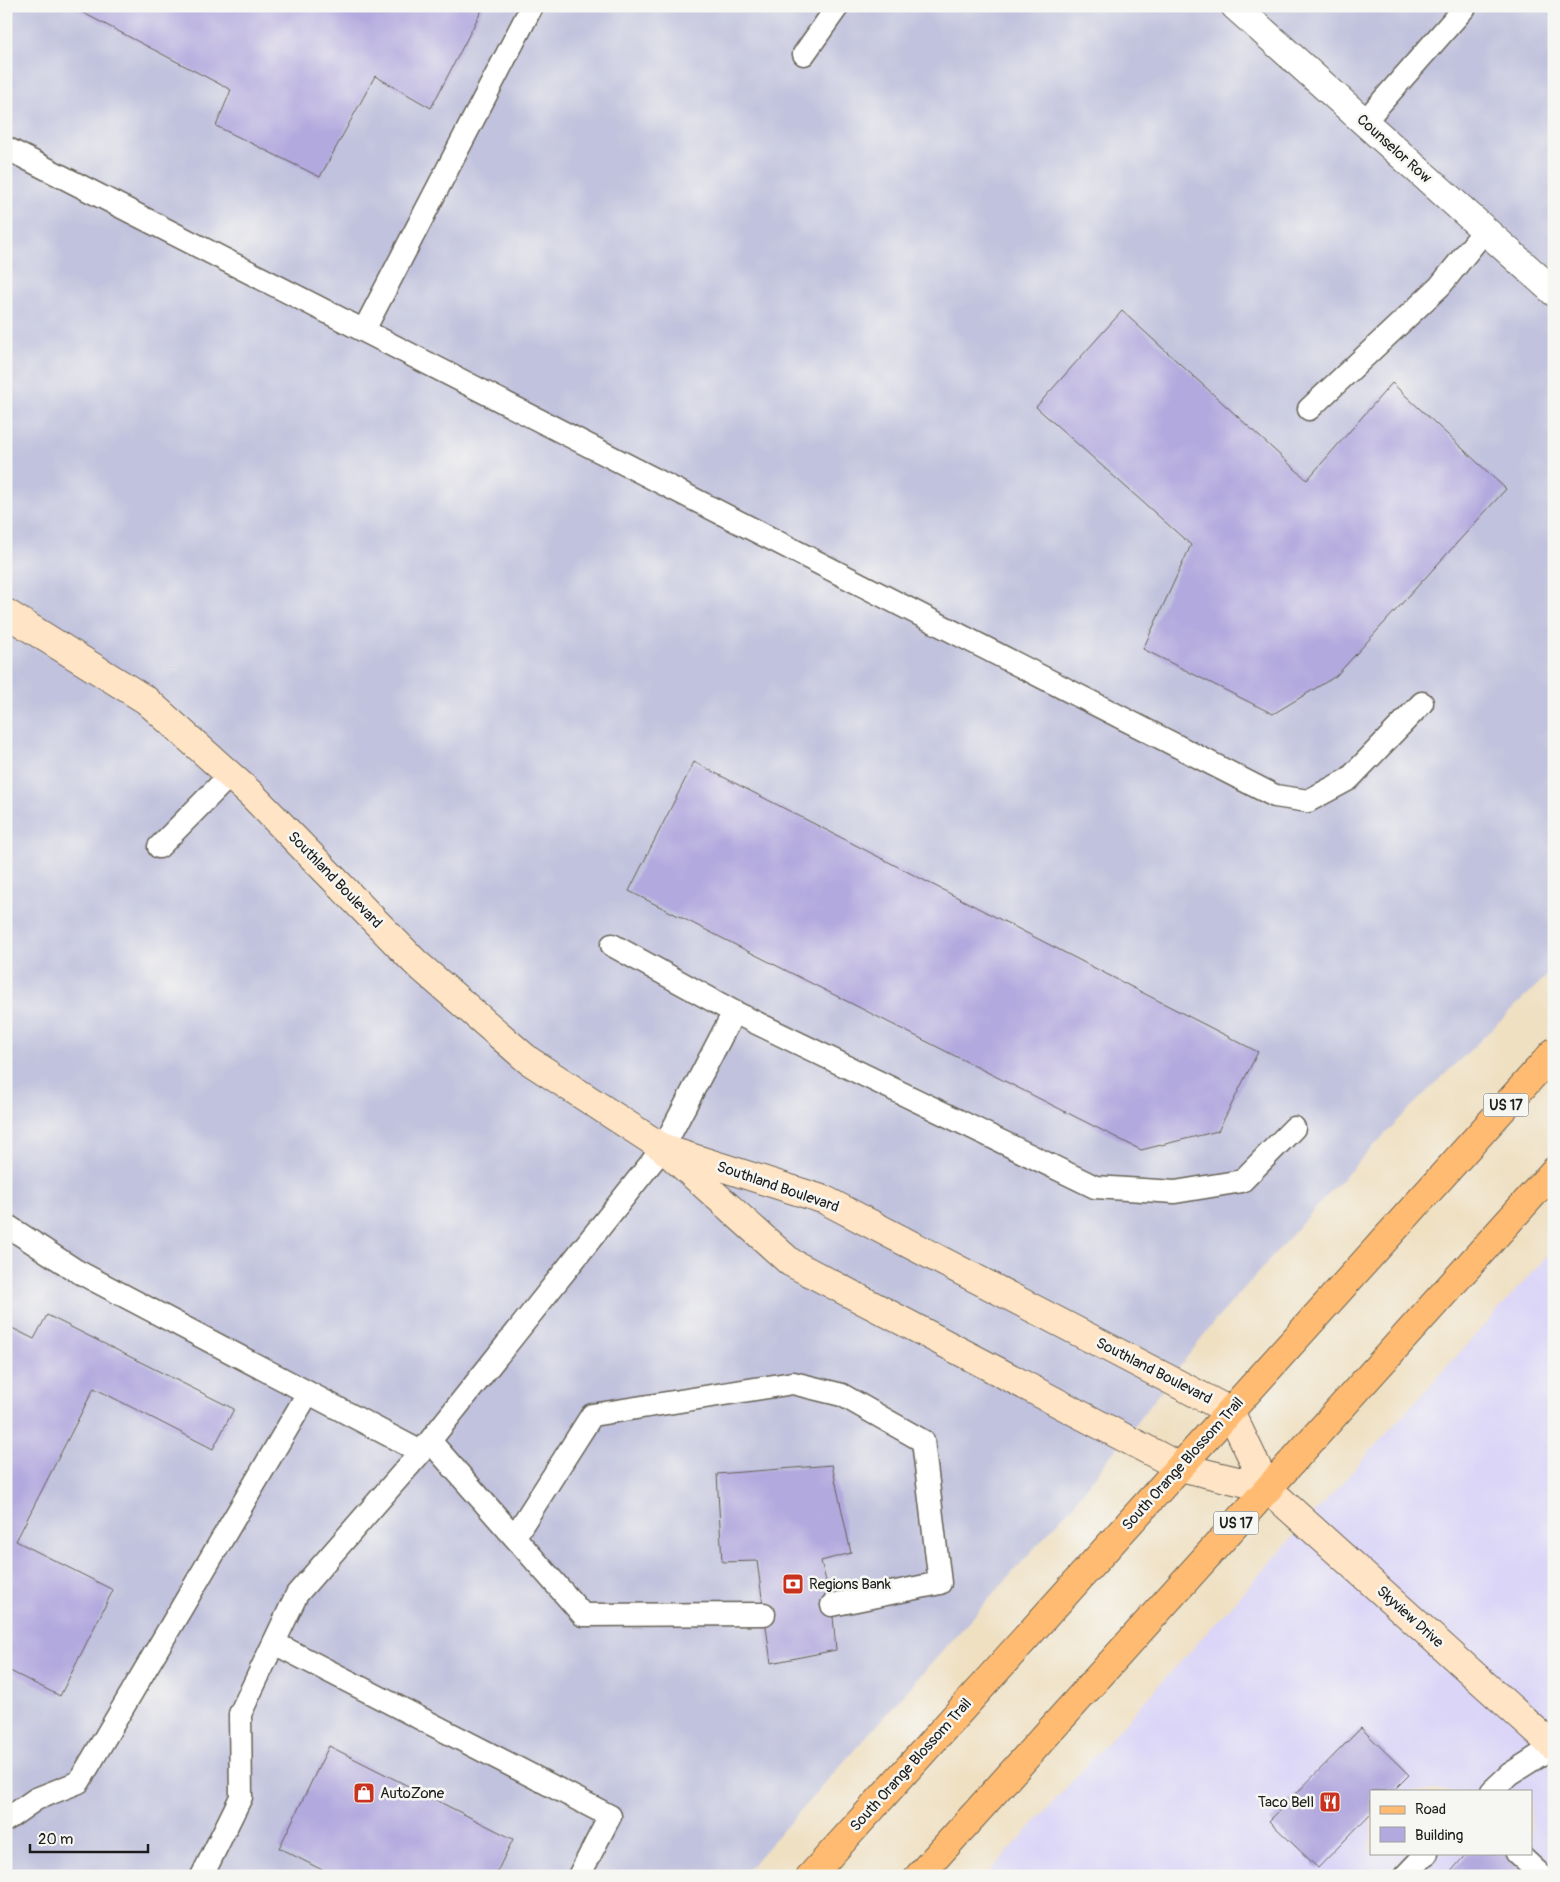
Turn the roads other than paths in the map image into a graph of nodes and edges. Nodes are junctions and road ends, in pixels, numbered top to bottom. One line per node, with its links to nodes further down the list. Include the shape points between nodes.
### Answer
1 (532, 6): 10 (lane)
2 (838, 6): 5 (lane)
3 (1234, 6): 6 (street, Counselor Row)
4 (1466, 6): 6 (lane)
5 (804, 54)
6 (1364, 122): 8 (street, Counselor Row)
7 (6, 148): 10 (lane)
8 (1484, 230): 9 (street, Counselor Row); 11 (lane, via 1440,286)
9 (1554, 292)
10 (364, 330): 13 (lane, via 1275,796 1308,801 1349,779)
11 (1308, 409)
12 (6, 613): 14 (street, Southland Boulevard, via 146,700)
13 (1422, 703)
14 (230, 775): 15 (lane); 20 (street, Southland Boulevard, via 415,962 528,1060)
15 (159, 847)
16 (612, 945): 17 (lane)
17 (734, 1012): 19 (lane, via 1096,1187 1175,1192 1242,1181); 20 (lane)
18 (1554, 1052): 24 (main road, South Orange Blossom Trail / US 17)
19 (1294, 1128)
20 (663, 1148): 24 (street, Southland Boulevard, via 825,1200); 25 (lane); 26 (street, Southland Boulevard, via 790,1262)
21 (1554, 1171): 27 (main road, US 17)
22 (6, 1225): 23 (lane, via 75,1270)
23 (308, 1393): 25 (lane); 34 (lane, via 79,1782 36,1799)
24 (1230, 1411): 26 (main road, South Orange Blossom Trail / US 17); 27 (street, Southland Boulevard)
25 (425, 1446): 28 (lane); 31 (lane, via 297,1594)
26 (1180, 1467): 27 (street, Southland Boulevard); 39 (main road, South Orange Blossom Trail / US 17)
27 (1267, 1488): 32 (street, Skyview Drive); 40 (main road, US 17)
28 (515, 1536): 29 (lane, via 592,1415 792,1383 842,1395 924,1441 940,1583); 30 (lane, via 584,1615)
29 (832, 1605)
30 (764, 1614)
31 (274, 1643): 37 (lane, via 240,1714 241,1797); 38 (lane, via 610,1816)
32 (1554, 1747): 33 (lane, via 1510,1774)
33 (1493, 1790)
34 (6, 1820)
35 (1426, 1854): 41 (lane)
36 (1518, 1854): 42 (lane)
37 (202, 1876)
38 (579, 1876)
39 (811, 1876)
40 (919, 1876)
41 (1405, 1876)
42 (1542, 1876)

